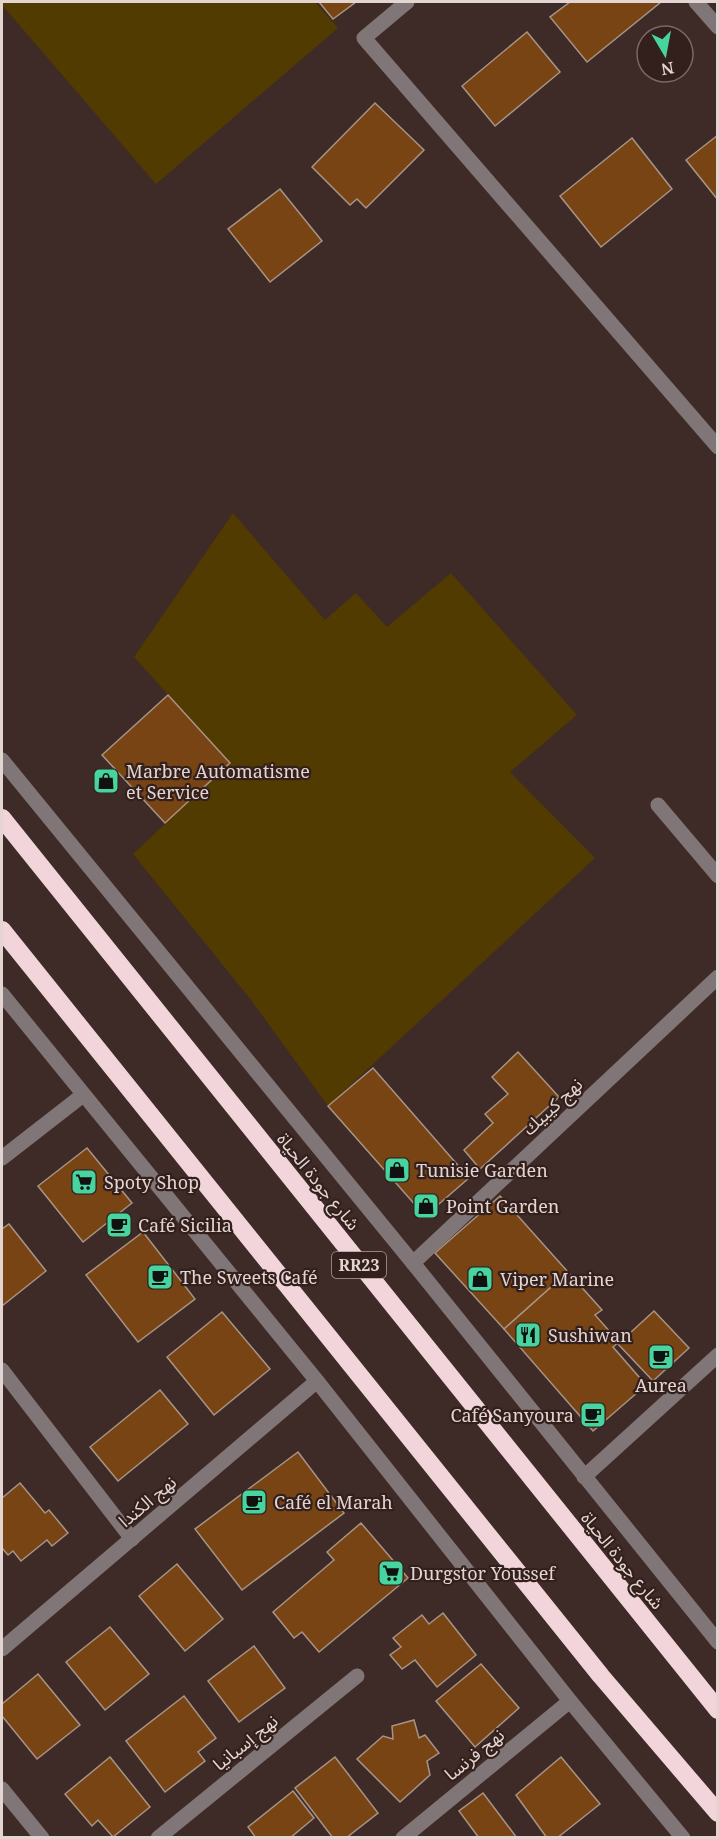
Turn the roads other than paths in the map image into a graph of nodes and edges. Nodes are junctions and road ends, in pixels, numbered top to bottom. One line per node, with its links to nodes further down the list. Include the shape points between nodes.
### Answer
1 (407, 2): 4 (street, via 364,38)
2 (696, 2): 3 (street)
3 (717, 27)
4 (717, 447)
5 (2, 760): 14 (street)
6 (658, 805): 8 (street)
7 (2, 818): 24 (highway, شارع جودة الحياة / RR23)
8 (717, 876)
9 (2, 930): 26 (highway, via 601,1676)
10 (717, 977): 14 (street, نهج كيبيك)
11 (2, 994): 12 (street)
12 (83, 1095): 13 (street); 17 (street)
13 (2, 1158)
14 (414, 1263): 18 (street)
15 (717, 1355): 18 (street)
16 (2, 1370): 19 (street)
17 (317, 1381): 19 (street, نهج الكندا); 23 (street)
18 (584, 1477): 20 (street)
19 (132, 1539): 21 (street, نهج الكندا)
20 (717, 1642)
21 (2, 1649)
22 (357, 1676): 28 (street, نهج إسبانيا)
23 (570, 1701): 29 (street, نهج فرنسا); 30 (street)
24 (717, 1710)
25 (2, 1789): 27 (street)
26 (717, 1813)
27 (42, 1838)
28 (158, 1838)
29 (403, 1838)
30 (683, 1838)

